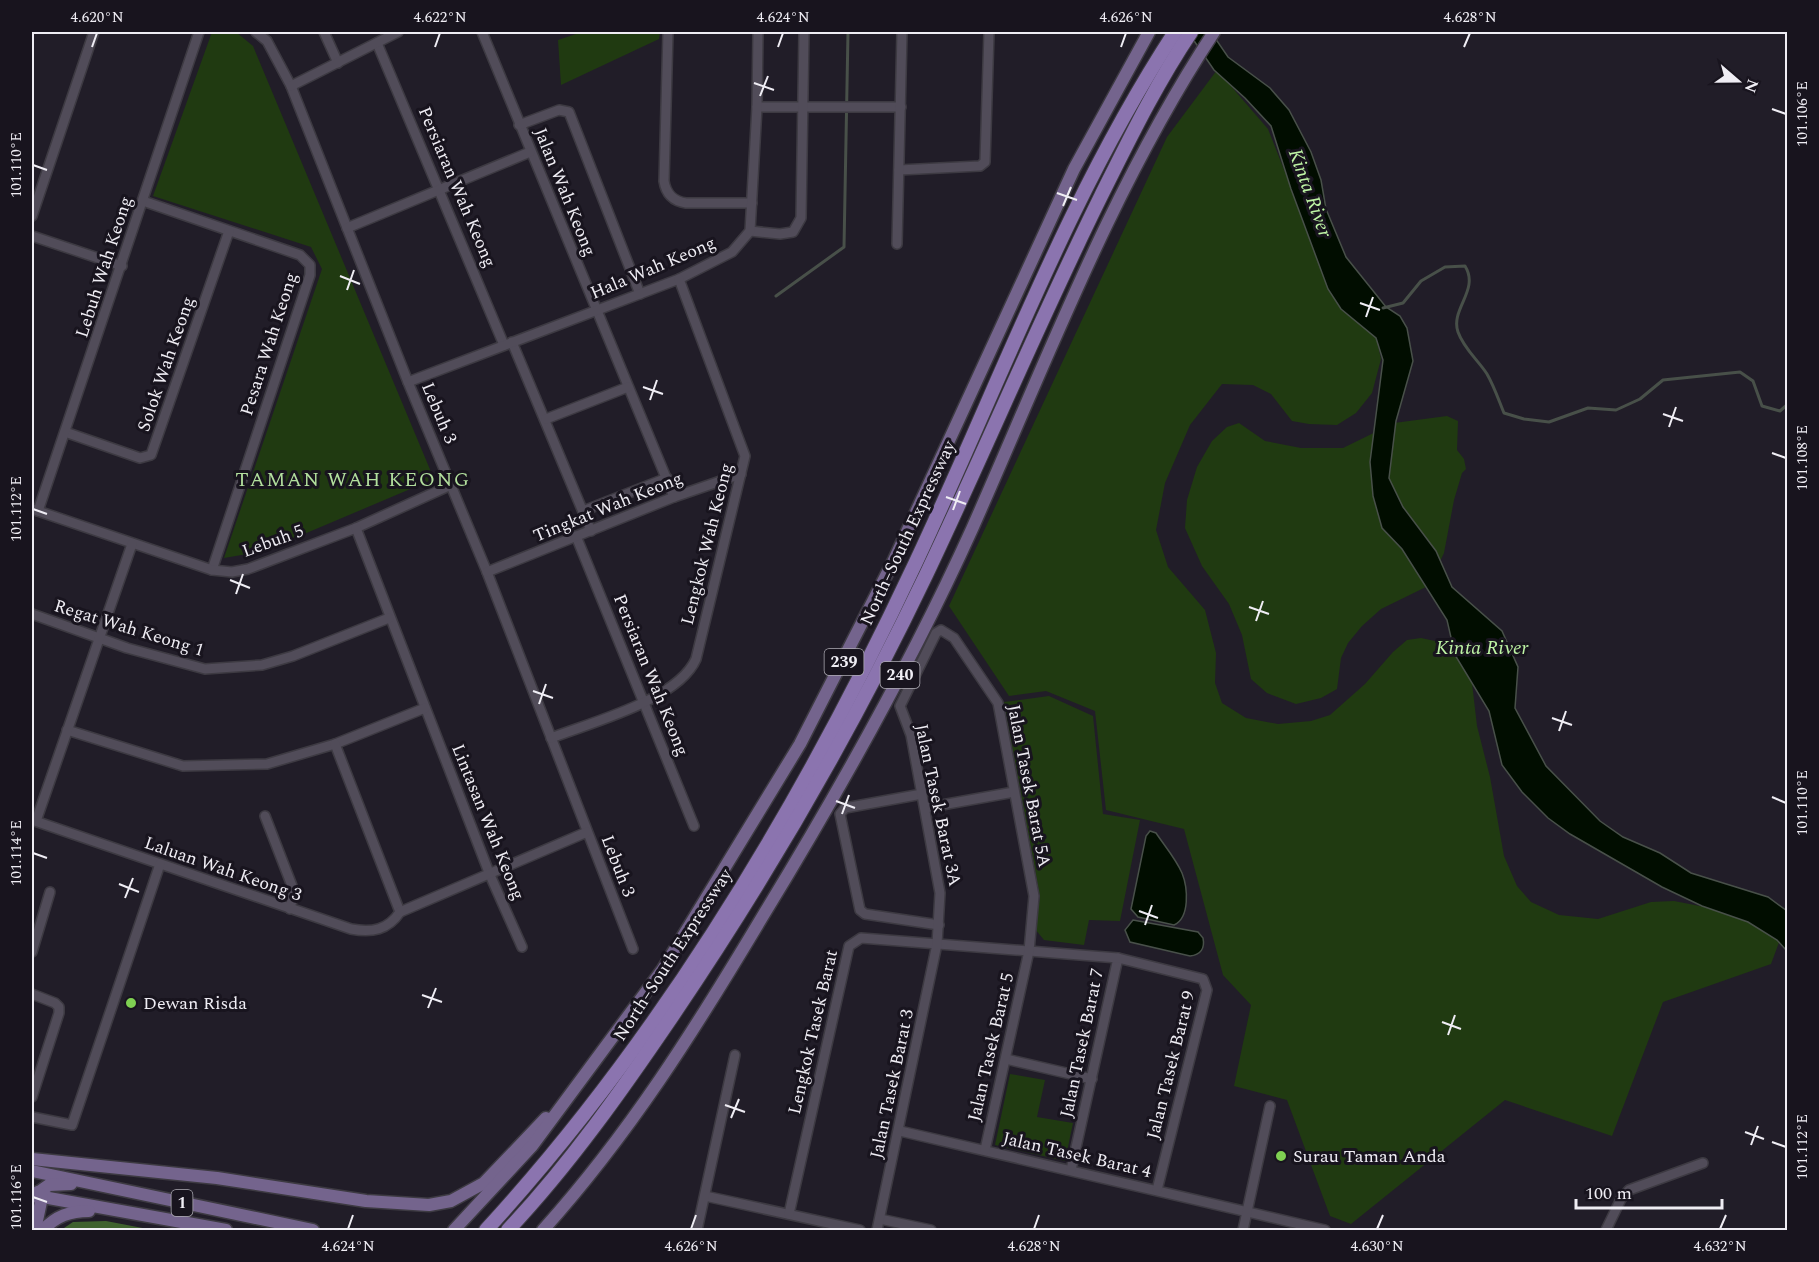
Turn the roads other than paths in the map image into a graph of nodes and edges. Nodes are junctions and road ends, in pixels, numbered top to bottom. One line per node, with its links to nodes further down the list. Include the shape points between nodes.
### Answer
1 (94, 32): 29 (street)
2 (199, 32): 27 (street, Lebuh Wah Keong)
3 (256, 32): 19 (street, Lebuh 3, via 267,41)
4 (324, 32): 17 (street)
5 (398, 32): 16 (street)
6 (482, 32): 23 (street, Jalan Wah Keong)
7 (668, 32): 28 (street, via 664,181 668,194 686,203)
8 (758, 32): 20 (street)
9 (804, 32): 21 (street)
10 (902, 32): 22 (street)
11 (989, 32): 25 (street, via 985,162 980,166)
12 (1175, 32): 18 (highway, North–South Expressway)
13 (1191, 32): 18 (highway, North–South Expressway)
14 (1214, 32): 114 (main road, 240, via 1184,77 1107,219 971,530 929,620 855,759 669,1067 614,1147)
15 (1147, 35): 89 (main road, 239, via 1074,169 894,560 800,744 663,969)
16 (377, 43): 17 (street); 26 (street, Persiaran Wah Keong)
17 (338, 63): 19 (street)
18 (1161, 64): 112 (highway, North–South Expressway, via 1125,114 1059,246 915,565 840,715 742,884 613,1080 564,1143); 113 (highway, North–South Expressway, via 926,575 799,815 707,965 621,1091 573,1156)
19 (291, 86): 30 (street, Lebuh 3)
20 (757, 107): 21 (street); 28 (street)
21 (802, 107): 22 (street); 32 (street, via 798,227 780,234)
22 (901, 107): 25 (street)
23 (519, 125): 24 (street, Jalan Wah Keong); 37 (street, via 559,110 569,112)
24 (530, 152): 26 (street); 38 (street, Jalan Wah Keong)
25 (899, 170): 34 (street)
26 (440, 189): 30 (street); 39 (street, Persiaran Wah Keong)
27 (143, 201): 31 (street, Pesara Wah Keong); 35 (street, Lebuh Wah Keong)
28 (752, 203): 32 (street)
29 (32, 216)
30 (347, 228): 40 (street, Lebuh 3)
31 (229, 231): 43 (street, Solok Wah Keong, via 151,455 140,458); 54 (street, Pesara Wah Keong, via 300,255 311,270)
32 (750, 231): 36 (street, Hala Wah Keong, via 732,252)
33 (32, 236): 35 (street)
34 (897, 244)
35 (122, 266): 43 (street, Lebuh Wah Keong)
36 (679, 279): 37 (street, Hala Wah Keong); 44 (street, Lengkok Wah Keong, via 744,451)
37 (640, 294): 38 (street, Hala Wah Keong)
38 (596, 311): 39 (street, Hala Wah Keong); 41 (street, Jalan Wah Keong)
39 (508, 344): 40 (street, Hala Wah Keong); 42 (street, Persiaran Wah Keong)
40 (408, 382): 46 (street, Lebuh 3)
41 (628, 387): 42 (street); 45 (street, Jalan Wah Keong)
42 (546, 419): 49 (street, Persiaran Wah Keong)
43 (65, 432): 48 (street, Lebuh Wah Keong)
44 (741, 474): 47 (street, Tingkat Wah Keong); 60 (street, Lengkok Wah Keong, via 696,659 681,680)
45 (667, 478): 47 (street, Jalan Wah Keong); 49 (street, Tingkat Wah Keong)
46 (451, 485): 50 (street, Lebuh 5); 55 (street, Lebuh 3)
47 (674, 497): 51 (street, Tingkat Wah Keong)
48 (35, 510): 53 (street, Lebuh 5)
49 (583, 512): 51 (street, Persiaran Wah Keong)
50 (356, 528): 54 (street, Lebuh 5, via 248,569); 57 (street, Lintasan Wah Keong)
51 (591, 531): 52 (street, Tingkat Wah Keong)
52 (576, 536): 55 (street, Tingkat Wah Keong); 60 (street, Persiaran Wah Keong)
53 (132, 544): 54 (street, Lebuh 5); 58 (street)
54 (212, 570)
55 (487, 572): 63 (street, Lebuh 3)
56 (32, 614): 58 (street, Regat Wah Keong 1)
57 (389, 618): 58 (street, Regat Wah Keong 1, via 293,656 235,668 205,669); 61 (street, Lintasan Wah Keong)
58 (99, 638): 62 (street)
59 (914, 677): 65 (street, Jalan Tasek Barat 5A, via 936,633 952,635 998,703); 66 (street, Jalan Tasek Barat 3A, via 900,711 911,735)
60 (644, 701): 63 (street, Lengkok Wah Keong); 70 (street, Persiaran Wah Keong)
61 (425, 708): 64 (street); 73 (street, Lintasan Wah Keong)
62 (67, 730): 64 (street, via 183,766 267,764); 69 (street)
63 (551, 738): 71 (street, Lebuh 3)
64 (335, 744): 76 (street)
65 (1014, 792): 67 (street); 81 (street, Jalan Tasek Barat 5A, via 1034,900)
66 (922, 794): 67 (street, Jalan Tasek Barat 3A); 77 (street, via 845,808 840,814 860,910)
67 (924, 808): 77 (street, Jalan Tasek Barat 3A, via 940,893)
68 (265, 816): 75 (street, via 294,891)
69 (34, 820): 72 (street, Laluan Wah Keong 3)
70 (694, 826)
71 (587, 832): 73 (street, Laluan Wah Keong 3); 80 (street, Lebuh 3)
72 (160, 864): 75 (street, Laluan Wah Keong 3); 92 (street, via 72,1125)
73 (490, 874): 76 (street, Laluan Wah Keong 3); 79 (street, Lintasan Wah Keong)
74 (50, 892): 82 (street)
75 (290, 909): 76 (street, Laluan Wah Keong 3, via 362,931 387,927)
76 (400, 912)
77 (939, 925): 78 (street, Jalan Tasek Barat 3A)
78 (937, 944): 81 (street, Lengkok Tasek Barat); 93 (street, Jalan Tasek Barat 3); 105 (street, Lengkok Tasek Barat, via 861,938 849,946)
79 (522, 947)
80 (633, 949)
81 (1029, 951): 83 (street, Lengkok Tasek Barat); 87 (street, Jalan Tasek Barat 5)
82 (32, 952)
83 (1118, 958): 84 (street, Lengkok Tasek Barat, via 1199,976); 88 (street, Jalan Tasek Barat 7)
84 (1206, 982): 100 (street, Jalan Tasek Barat 9)
85 (32, 994): 90 (street, via 55,1003 59,1014)
86 (735, 1055): 102 (street)
87 (1006, 1059): 88 (street); 94 (street, Jalan Tasek Barat 5)
88 (1092, 1079): 97 (street, Jalan Tasek Barat 7)
89 (582, 1082): 95 (main road, via 484,1183 451,1201 429,1205 366,1201 217,1178); 111 (main road, 239, via 532,1146)
90 (32, 1097)
91 (1270, 1106): 104 (street)
92 (32, 1117)
93 (900, 1131): 94 (street, Jalan Tasek Barat 4); 106 (street, Jalan Tasek Barat 3)
94 (985, 1150): 97 (street, Jalan Tasek Barat 4)
95 (32, 1159)
96 (1702, 1163): 121 (street, via 1629,1190)
97 (1071, 1170): 100 (street, Jalan Tasek Barat 4)
98 (32, 1172): 99 (main road, 1)
99 (82, 1184): 101 (main road, via 49,1185); 110 (main road, 1)
100 (1157, 1190): 104 (street, Jalan Tasek Barat 4)
101 (34, 1194): 103 (main road, 1); 107 (main road)
102 (705, 1196): 105 (street); 115 (street)
103 (111, 1210): 108 (main road, via 66,1214); 109 (main road, 1)
104 (1247, 1211): 119 (street); 120 (street, Jalan Tasek Barat 4)
105 (789, 1215): 116 (street)
106 (880, 1219): 117 (street, Jalan Tasek Barat 3); 118 (street)
107 (34, 1230)
108 (43, 1230)
109 (226, 1230)
110 (313, 1230)
111 (454, 1230)
112 (486, 1230)
113 (508, 1230)
114 (543, 1230)
115 (697, 1230)
116 (860, 1230)
117 (878, 1230)
118 (931, 1230)
119 (1243, 1230)
120 (1325, 1230)
121 (1606, 1230)

